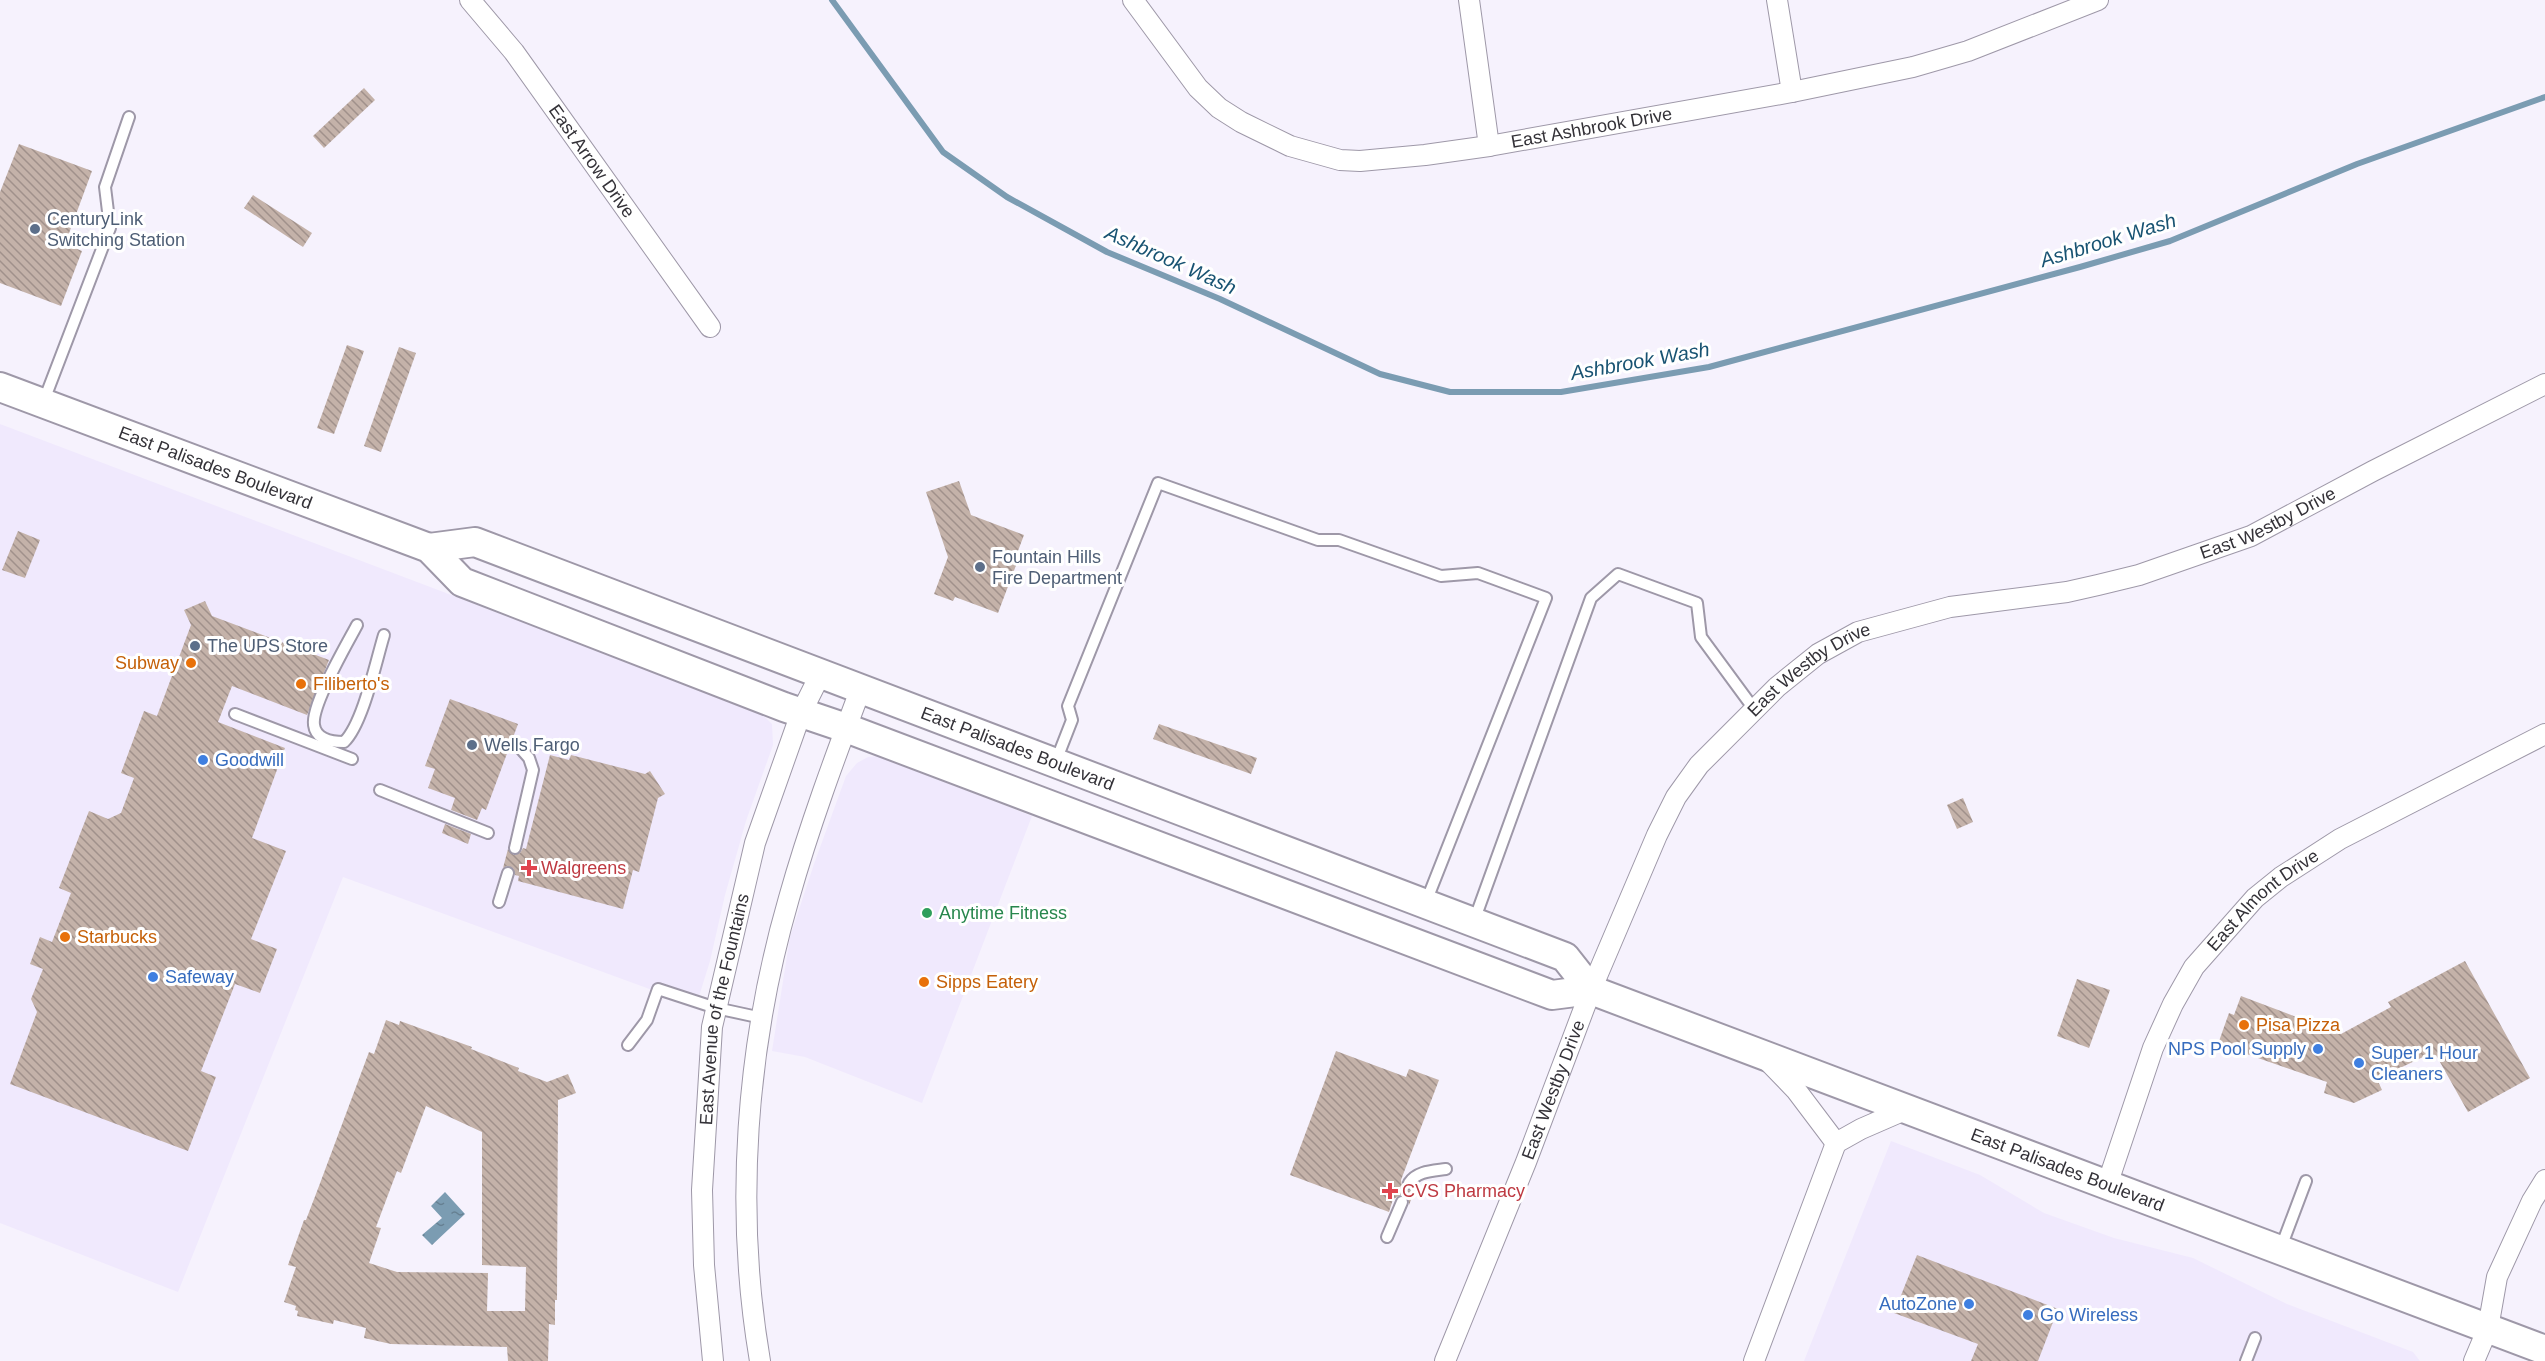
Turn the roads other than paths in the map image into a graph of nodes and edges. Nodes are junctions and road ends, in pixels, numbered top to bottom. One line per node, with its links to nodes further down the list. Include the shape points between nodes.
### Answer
1 (470, 0): 9 (street, East Arrow Drive, via 514,52)
2 (1133, 0): 8 (street, East Ashbrook Drive, via 1198,88 1219,108 1290,146 1340,160 1360,161)
3 (1469, 0): 8 (street)
4 (1777, 0): 6 (street)
5 (2098, 0): 6 (street, East Ashbrook Drive, via 1968,51 1913,67)
6 (1792, 92): 8 (street, East Ashbrook Drive)
7 (129, 117): 12 (lane, via 105,187 110,228)
8 (1489, 146)
9 (710, 327)
10 (2545, 384): 18 (street, East Westby Drive, via 2251,536 2139,575 2046,595 1950,607 1858,632 1818,654)
11 (0, 387): 12 (street, East Palisades Boulevard)
12 (43, 403): 13 (street, East Palisades Boulevard)
13 (429, 548): 16 (street, East Palisades Boulevard, via 475,542); 19 (street, East Palisades Boulevard, via 462,582)
14 (357, 625): 15 (lane, via 313,723 324,739 344,742 350,736)
15 (384, 635)
16 (821, 673): 17 (street, East Palisades Boulevard); 19 (street, East Avenue of the Fountains)
17 (861, 688): 21 (street); 25 (street, East Palisades Boulevard)
18 (1754, 709): 32 (lane, via 1701,637 1697,603 1618,574 1591,598); 33 (street, East Westby Drive, via 1699,765 1676,797)
19 (801, 713): 21 (street, East Palisades Boulevard); 34 (street, East Avenue of the Fountains, via 755,843)
20 (235, 714): 24 (lane)
21 (846, 728): 33 (street, East Palisades Boulevard, via 1552,995); 35 (street, via 788,900)
22 (2545, 734): 44 (street, East Almont Drive, via 2340,839 2255,898 2194,967 2173,1004 2153,1048)
23 (521, 749): 28 (lane, via 533,770)
24 (352, 759)
25 (1055, 764): 31 (street, East Palisades Boulevard); 31 (lane, via 1072,720 1068,706 1158,483 1318,540 1339,540 1441,576 1478,573 1546,598)
26 (380, 790): 27 (lane)
27 (488, 833)
28 (515, 848)
29 (508, 873): 30 (lane)
30 (499, 902)
31 (1425, 904): 32 (street, East Palisades Boulevard)
32 (1474, 922): 33 (street, East Palisades Boulevard, via 1565,957)
33 (1591, 990): 37 (street, East Palisades Boulevard); 53 (street, East Westby Drive)
34 (716, 1008): 35 (lane); 36 (lane, via 658,989 647,1020); 51 (street, East Avenue of the Fountains, via 708,1066 702,1190)
35 (762, 1018): 52 (street, via 747,1155 749,1244)
36 (628, 1045)
37 (1762, 1054): 38 (street, East Palisades Boulevard); 39 (street, via 1796,1090)
38 (1907, 1109): 39 (street); 44 (street, East Palisades Boulevard)
39 (1836, 1143): 54 (street)
40 (1446, 1169): 43 (lane, via 1421,1173)
41 (2545, 1180): 48 (street, via 2496,1277)
42 (2306, 1181): 47 (lane)
43 (1408, 1183)
44 (2108, 1185): 47 (street, East Palisades Boulevard)
45 (1402, 1202): 46 (lane)
46 (1387, 1236)
47 (2280, 1250): 48 (street, East Palisades Boulevard)
48 (2488, 1328): 50 (street, East Palisades Boulevard); 56 (street)
49 (2255, 1338): 55 (lane)
50 (2545, 1350)
51 (713, 1361)
52 (760, 1361)
53 (1445, 1361)
54 (1754, 1361)
55 (2246, 1361)
56 (2474, 1361)

